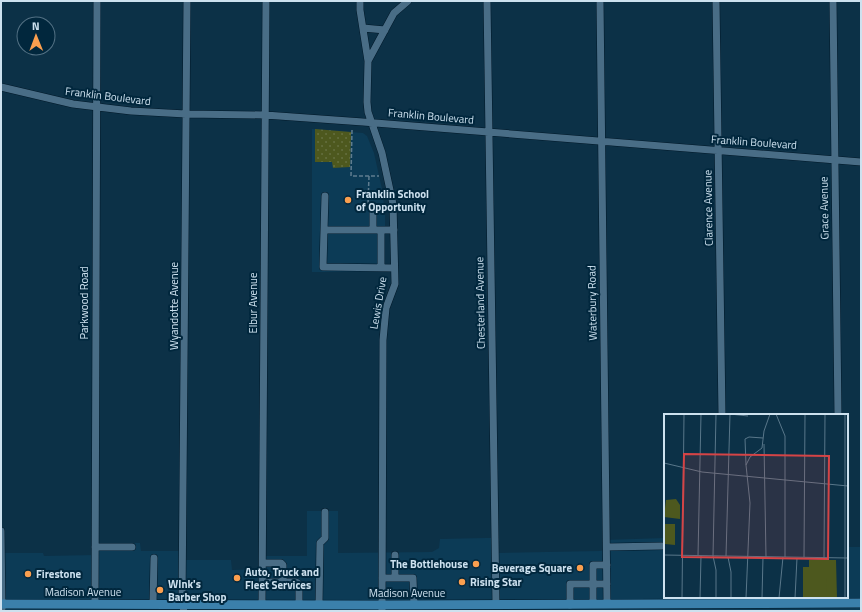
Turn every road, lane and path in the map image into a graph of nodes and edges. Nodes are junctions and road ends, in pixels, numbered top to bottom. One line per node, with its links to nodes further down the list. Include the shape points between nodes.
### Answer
1 (96, 1): 14 (street, Parkwood Road)
2 (187, 1): 15 (street, Wyandotte Avenue)
3 (266, 1): 16 (street, Elbur Avenue)
4 (360, 1): 10 (street)
5 (408, 1): 11 (street, Lewis Drive, via 394,13)
6 (487, 1): 19 (street, Chesterland Avenue)
7 (600, 1): 20 (street, Waterbury Road)
8 (716, 1): 21 (street, Clarence Avenue)
9 (833, 1): 22 (street, Grace Avenue)
10 (363, 28): 11 (street); 12 (street)
11 (385, 30): 12 (street, Lewis Drive)
12 (368, 61): 17 (street, Lewis Drive, via 367,102)
13 (1, 87): 14 (street, Franklin Boulevard, via 52,100)
14 (95, 107): 15 (street, Franklin Boulevard); 40 (street, Parkwood Road)
15 (186, 114): 16 (street, Franklin Boulevard); 69 (street, Wyandotte Avenue)
16 (265, 115): 17 (street, Franklin Boulevard); 45 (street, Elbur Avenue)
17 (371, 122): 19 (street, Franklin Boulevard); 32 (street, Lewis Drive, via 382,153 394,204)
18 (352, 130): 24 (path, via 351,176)
19 (489, 132): 20 (street, Franklin Boulevard); 64 (street, Chesterland Avenue)
20 (601, 141): 21 (street, Franklin Boulevard); 42 (street, Waterbury Road)
21 (718, 151): 22 (street, Franklin Boulevard); 35 (street, Clarence Avenue)
22 (835, 160): 23 (street, Franklin Boulevard); 36 (street, Grace Avenue)
23 (861, 162)
24 (368, 176): 25 (path); 28 (path)
25 (381, 176)
26 (325, 196): 29 (street)
27 (385, 205): 28 (path)
28 (372, 206): 30 (street)
29 (324, 230): 30 (street); 33 (street, via 323,267)
30 (373, 230): 31 (street)
31 (381, 230): 32 (street); 33 (street)
32 (394, 230): 34 (street, Lewis Drive)
33 (381, 268): 34 (street)
34 (394, 268): 47 (street, Lewis Drive, via 395,284 386,308 383,340)
35 (722, 414)
36 (838, 414)
37 (325, 512): 62 (street, via 325,538 320,543)
38 (1, 531): 55 (street)
39 (662, 546): 42 (street)
40 (95, 547): 41 (street); 56 (street, Parkwood Road)
41 (132, 547)
42 (607, 547): 46 (street, Waterbury Road)
43 (395, 555): 48 (street)
44 (154, 558): 57 (street)
45 (263, 564): 49 (street, Elbur Avenue); 50 (street, via 281,563)
46 (607, 565): 51 (street, via 593,565); 52 (street, Waterbury Road)
47 (382, 578): 48 (street); 71 (street, Lewis Drive)
48 (395, 578): 63 (street, via 414,578)
49 (263, 582): 50 (street); 66 (street, Elbur Avenue)
50 (283, 582): 61 (street, via 299,584)
51 (593, 584): 52 (street); 58 (street, via 570,584); 65 (street)
52 (607, 584): 65 (street, Waterbury Road)
53 (784, 600): 54 (main road, Madison Avenue); 67 (main road, Madison Avenue)
54 (840, 600): 60 (main road, Madison Avenue)
55 (1, 604): 56 (main road, Madison Avenue); 75 (street)
56 (95, 604): 68 (main road, Madison Avenue)
57 (153, 604): 68 (main road, Madison Avenue); 69 (main road, Madison Avenue)
58 (570, 604): 64 (main road, Madison Avenue); 65 (main road, Madison Avenue)
59 (722, 604): 67 (main road, Madison Avenue); 74 (main road, Madison Avenue)
60 (861, 604)
61 (299, 605): 62 (main road, Madison Avenue); 66 (main road, Madison Avenue)
62 (319, 605): 70 (main road, Madison Avenue)
63 (414, 605): 71 (main road, Madison Avenue); 72 (main road, Madison Avenue)
64 (496, 605): 72 (main road, Madison Avenue)
65 (600, 606): 73 (main road, Madison Avenue)
66 (268, 607): 69 (main road, Madison Avenue)
67 (753, 607)
68 (110, 608)
69 (183, 608)
70 (354, 608): 71 (main road, Madison Avenue)
71 (382, 608)
72 (479, 608)
73 (625, 608): 74 (main road, Madison Avenue)
74 (680, 608)
75 (2, 611)

